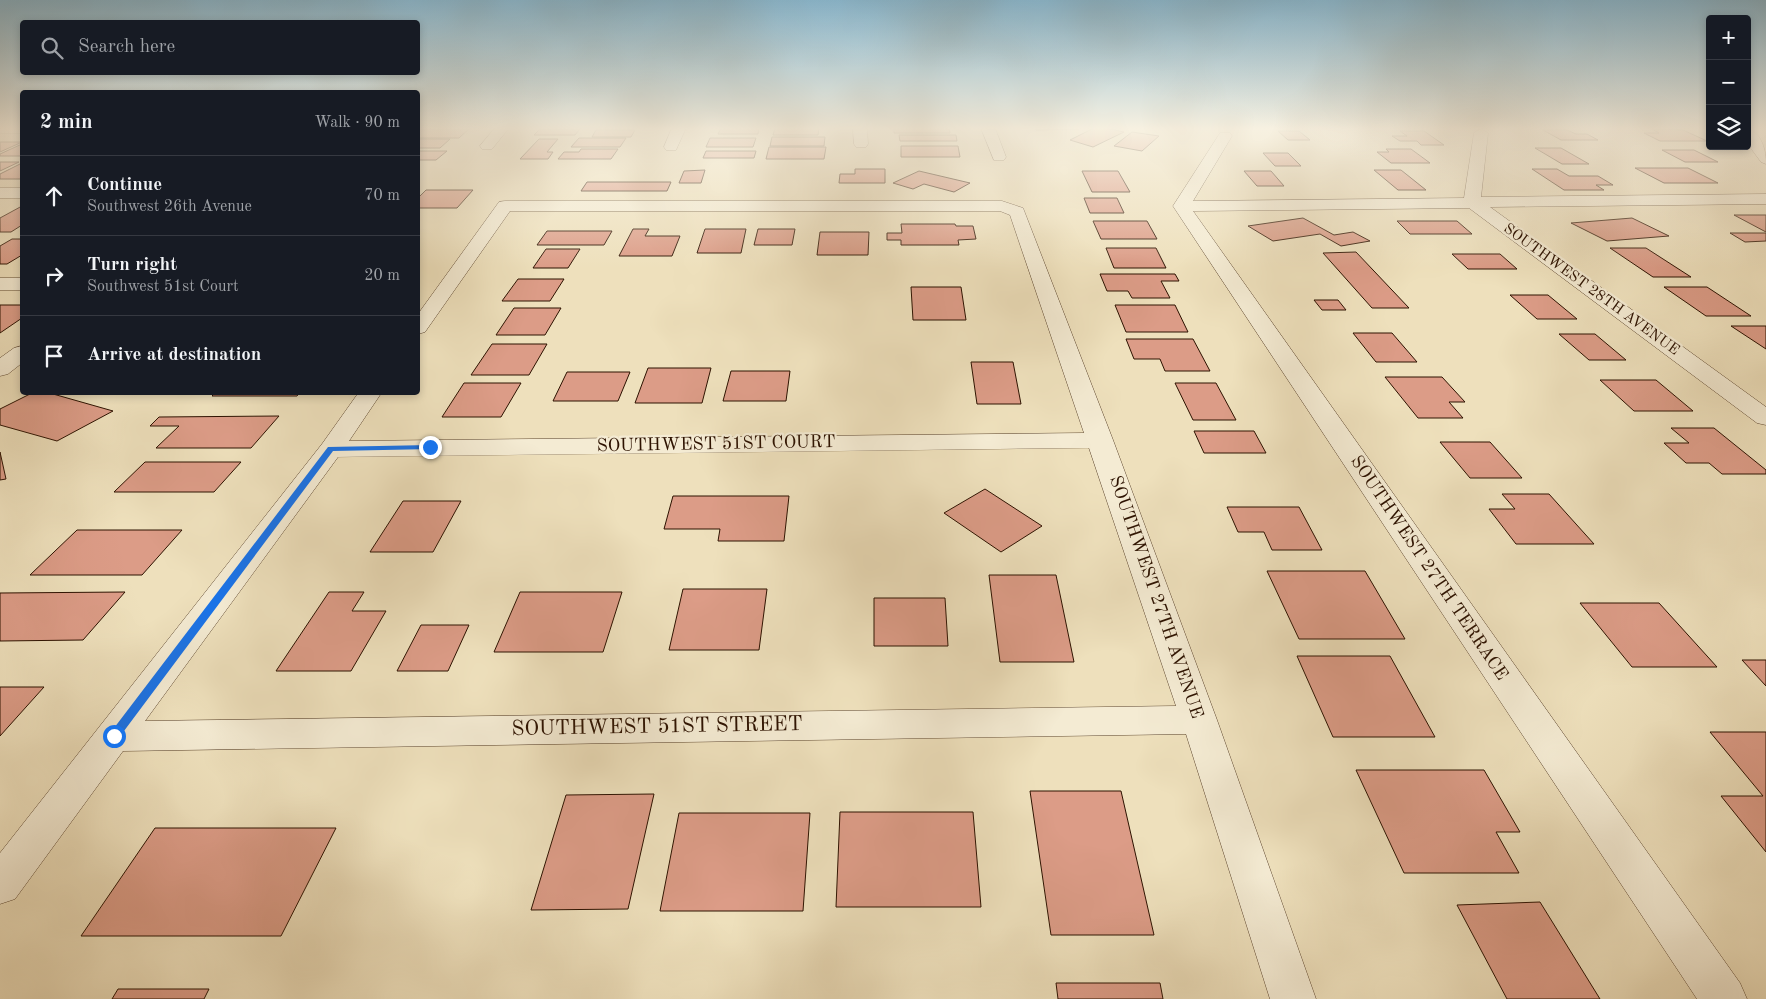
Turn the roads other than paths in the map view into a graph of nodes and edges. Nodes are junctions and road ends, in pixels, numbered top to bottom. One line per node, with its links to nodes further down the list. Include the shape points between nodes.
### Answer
1 (1201, 175): 7 (street)
2 (1476, 175): 6 (street)
3 (0, 193): 4 (street)
4 (20, 193)
5 (1766, 199): 6 (street)
6 (1472, 202): 7 (street); 14 (street, SOUTHWEST 28TH AVENUE)
7 (1181, 206): 21 (street, SOUTHWEST 27TH TERRACE)
8 (0, 284): 9 (street)
9 (20, 284)
10 (420, 325): 15 (street, SOUTHWEST 27TH AVENUE, via 505,206 1002,206 1018,212)
11 (20, 354): 12 (street)
12 (0, 369)
13 (369, 395): 16 (street)
14 (1766, 418)
15 (1100, 440): 16 (street, SOUTHWEST 51ST COURT); 17 (street, SOUTHWEST 27TH AVENUE)
16 (331, 449): 18 (street)
17 (1199, 720): 18 (street, SOUTHWEST 51ST STREET); 20 (street, SOUTHWEST 27TH AVENUE)
18 (114, 736): 19 (street)
19 (0, 886)
20 (1293, 999)
21 (1724, 999)

